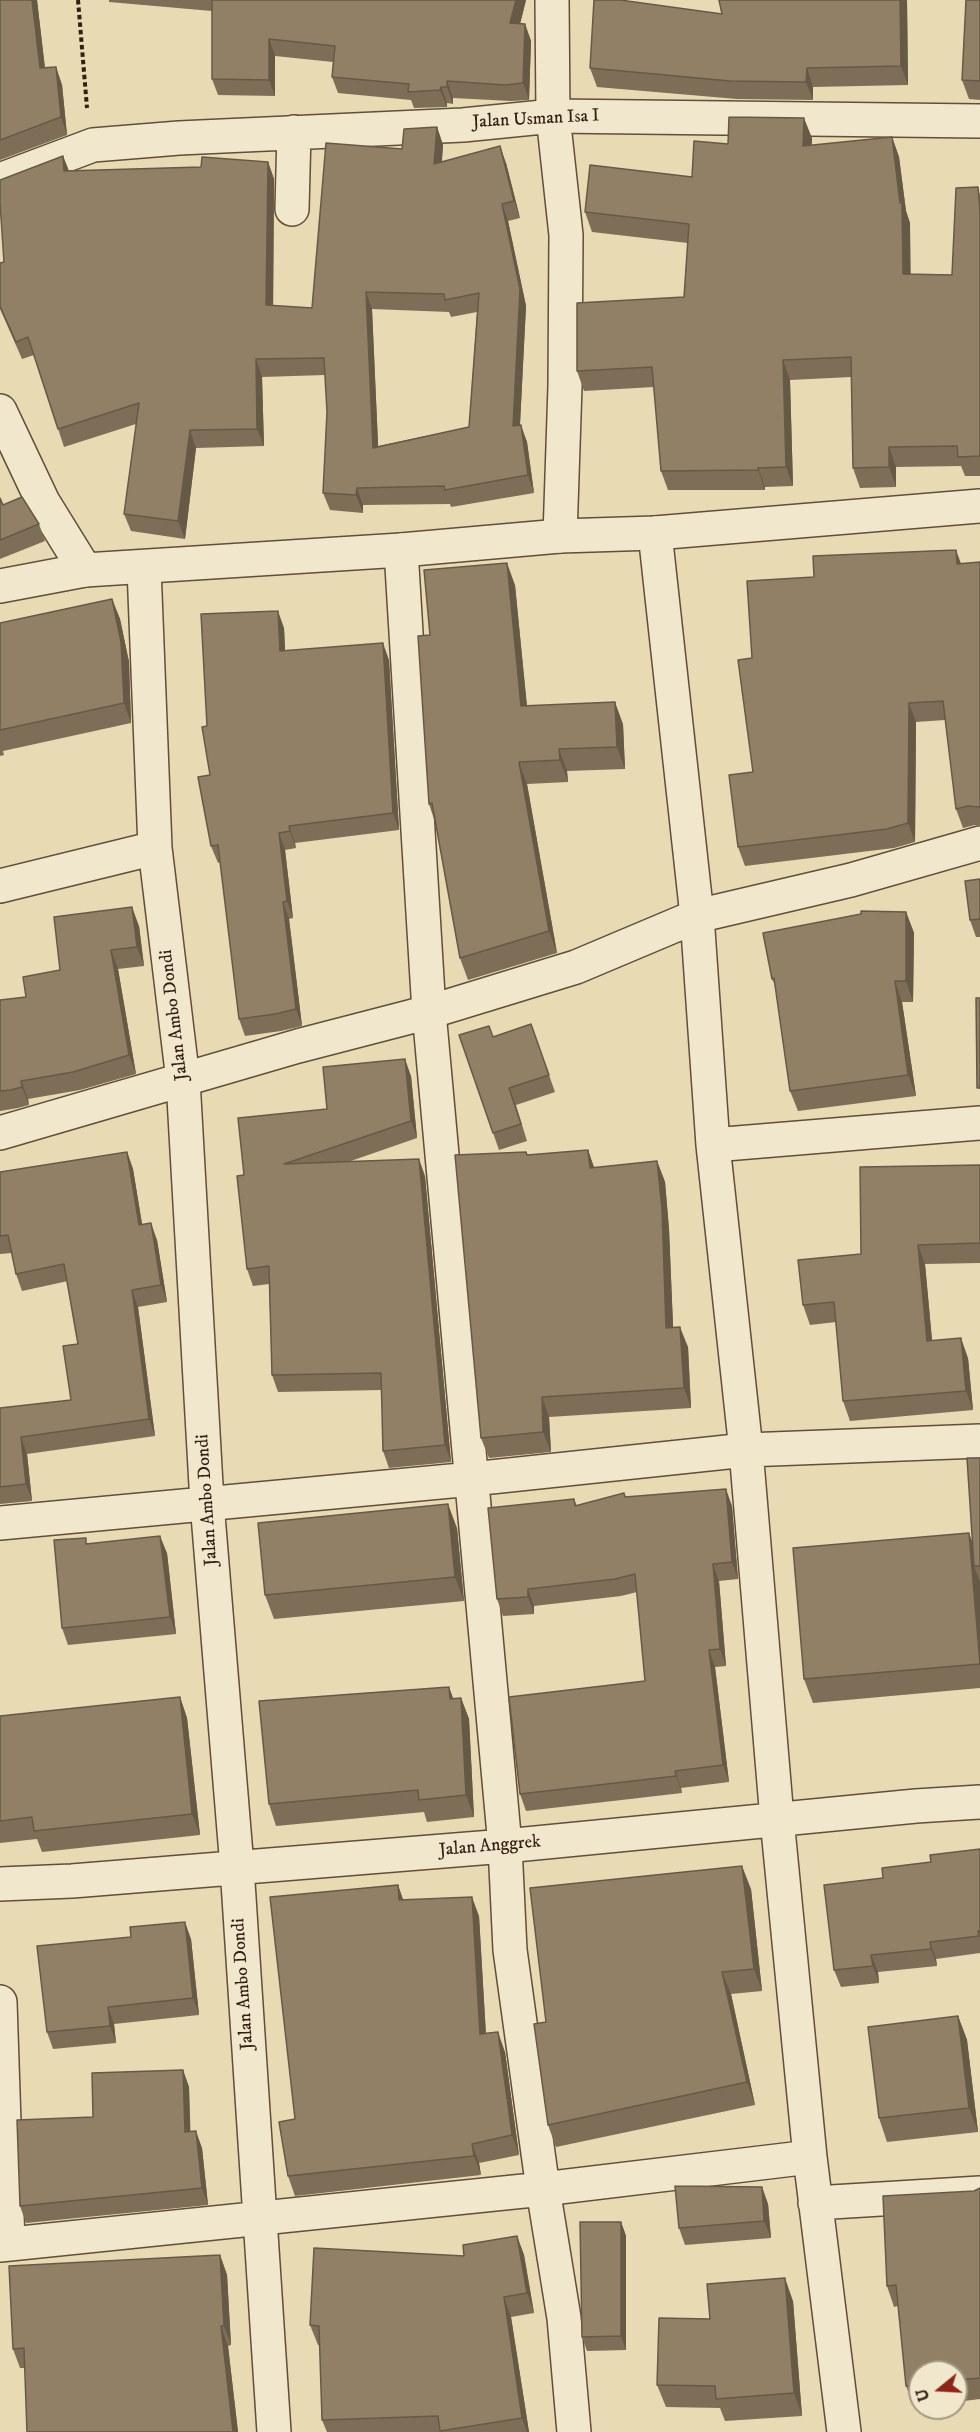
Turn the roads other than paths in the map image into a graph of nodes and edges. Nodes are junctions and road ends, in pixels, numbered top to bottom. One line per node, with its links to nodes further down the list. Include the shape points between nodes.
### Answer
1 (552, 0): 2 (street)
2 (553, 116): 3 (street, Jalan Usman Isa I); 4 (street, Jalan Usman Isa I); 10 (street, via 566,235 566,386)
3 (980, 120)
4 (294, 132): 5 (street, Jalan Usman Isa I, via 93,145); 6 (street)
5 (0, 180)
6 (292, 209)
7 (0, 411): 13 (street, via 43,502)
8 (980, 507): 9 (street)
9 (655, 532): 10 (street); 18 (street)
10 (560, 536): 11 (street)
11 (401, 550): 12 (street); 19 (street)
12 (144, 568): 13 (street); 16 (street, Jalan Ambo Dondi)
13 (86, 570): 14 (street)
14 (0, 586)
15 (980, 843): 18 (street, via 851,880)
16 (155, 848): 17 (street); 20 (street, Jalan Ambo Dondi)
17 (0, 886)
18 (697, 916): 19 (street, via 576,967); 23 (street)
19 (429, 1012): 20 (street); 26 (street)
20 (183, 1080): 22 (street); 27 (street, Jalan Ambo Dondi)
21 (980, 1123): 23 (street)
22 (0, 1133)
23 (713, 1145): 25 (street)
24 (980, 1441): 25 (street)
25 (746, 1450): 26 (street); 30 (street)
26 (472, 1479): 27 (street); 31 (street)
27 (207, 1503): 28 (street); 32 (street, Jalan Ambo Dondi)
28 (0, 1523)
29 (980, 1802): 30 (street, Jalan Anggrek)
30 (777, 1819): 31 (street, Jalan Anggrek); 35 (street)
31 (505, 1846): 32 (street, Jalan Anggrek); 36 (street, via 510,1950)
32 (237, 1867): 33 (street, Jalan Anggrek); 39 (street, Jalan Ambo Dondi)
33 (0, 1884)
34 (0, 2002): 40 (street)
35 (810, 2157): 36 (street); 38 (street)
36 (543, 2189): 39 (street); 42 (street, via 564,2318)
37 (980, 2193): 38 (street)
38 (815, 2203): 43 (street)
39 (260, 2218): 40 (street); 41 (street, Jalan Ambo Dondi)
40 (4, 2244)
41 (274, 2432)
42 (574, 2432)
43 (844, 2432)

